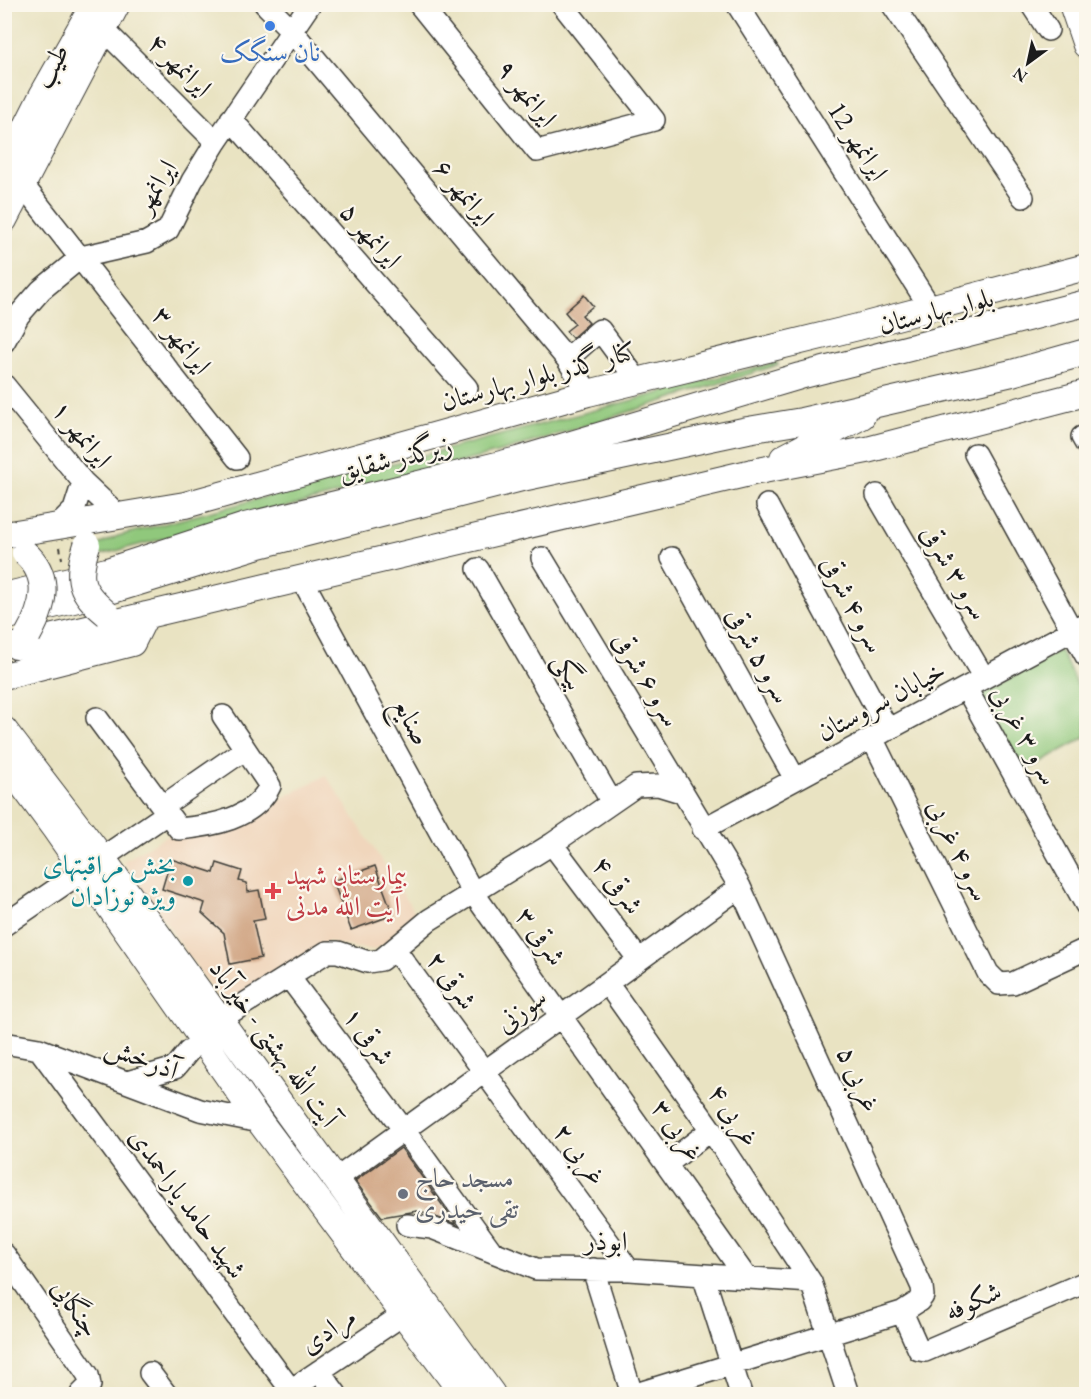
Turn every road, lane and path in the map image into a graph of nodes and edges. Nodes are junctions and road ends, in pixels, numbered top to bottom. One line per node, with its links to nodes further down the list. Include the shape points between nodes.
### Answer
1 (117, 4): 10 (main road, طیب)
2 (265, 4): 12 (street, ایرانمهر ۶)
3 (310, 4): 12 (street, ایرانمهر)
4 (419, 4): 5 (street, ایرانمهر ۹, via 537,151 654,120)
5 (562, 4)
6 (737, 4): 22 (street, ایرانمهر 12)
7 (892, 4): 17 (street)
8 (1031, 4): 11 (street)
9 (1072, 4): 13 (main road)
10 (91, 13): 15 (street, ایرانمهر ۴); 16 (main road, طیب, via 42,96)
11 (1048, 30)
12 (292, 31): 14 (street, ایرانمهر); 27 (street, ایرانمهر ۶)
13 (1086, 45)
14 (231, 119): 15 (street, ایرانمهر); 32 (street, ایرانمهر ۵)
15 (216, 142): 19 (street, ایرانمهر, via 168,230 147,242)
16 (10, 170): 18 (main road, طیب); 19 (street, ایرانمهر ۳)
17 (1023, 197)
18 (4, 220)
19 (81, 256): 24 (street, ایرانمهر, via 41,290 19,315); 37 (street, ایرانمهر ۳)
20 (1086, 267): 22 (main road, کنار گذر بلوار بهارستان)
21 (1086, 303): 23 (main road, بلوار بهارستان)
22 (930, 307): 23 (main road); 26 (main road, کنار گذر بلوار بهارستان)
23 (940, 341): 28 (main road, بلوار بهارستان)
24 (4, 342)
25 (1083, 354): 35 (main road)
26 (740, 356): 28 (main road); 30 (main road, کنار گذر بلوار بهارستان)
27 (567, 359): 30 (street, via 600,330); 33 (street, ایرانمهر ۶)
28 (867, 360): 29 (main road, بلوار بهارستان)
29 (800, 376): 50 (main road, زیرگذر شقایق, via 518,460 245,526 107,571)
30 (637, 380): 33 (main road, کنار گذر بلوار بهارستان)
31 (4, 385): 39 (street, ایرانمهر ۱)
32 (467, 388)
33 (588, 393): 42 (main road, کنار گذر بلوار بهارستان, via 185,505)
34 (1086, 393): 38 (main road, via 867,450)
35 (895, 399): 38 (main road); 52 (main road, زیرگذر شقایق, via 522,478 252,547 106,592)
36 (975, 454): 53 (street)
37 (237, 458)
38 (759, 471): 49 (main road)
39 (82, 482): 42 (street, ایرانمهر ۱); 43 (street, via 74,510)
40 (877, 495): 57 (street, سرو ۳ شرقی)
41 (767, 505): 61 (street, سرو ۴ شرقی)
42 (127, 514): 43 (main road, کنار گذر بلوار بهارستان); 51 (main road, bridge, via 87,545 80,568 82,586 107,614 122,618)
43 (57, 527): 44 (main road, کنار گذر بلوار بهارستان)
44 (4, 535)
45 (15, 547): 54 (main road, bridge, via 39,569 44,590 38,617)
46 (542, 558): 65 (street, سرو ۶ شرقی)
47 (672, 558): 64 (street, سرو ۵ شرقی)
48 (478, 569): 66 (street, بیگی)
49 (302, 579): 51 (main road); 72 (street, صنایع)
50 (4, 596)
51 (146, 615): 54 (main road); 56 (main road, via 132,643)
52 (4, 617)
53 (1080, 627): 55 (street); 57 (street, خیابان سروستان)
54 (13, 647)
55 (1086, 656)
56 (4, 676)
57 (975, 683): 61 (street, خیابان سروستان); 73 (street, سرو ۳ غربی)
58 (223, 716): 62 (street)
59 (97, 718): 67 (street)
60 (4, 730): 70 (main road, آیت الله بهشتی - خیرآباد)
61 (880, 734): 64 (street, خیابان سروستان); 75 (street, سرو ۴ غربی, via 988,973 999,984 1013,983)
62 (244, 750): 67 (street); 67 (street, via 270,786 262,801 216,826)
63 (4, 760): 70 (main road, آیت الله بهشتی - خیرآباد)
64 (795, 780): 68 (street, خیابان سروستان)
65 (681, 792): 66 (street, via 658,785 636,786); 68 (street, سرو ۶ شرقی)
66 (611, 801): 69 (street)
67 (170, 816): 70 (street)
68 (703, 829): 71 (street, غربی ۵)
69 (552, 844): 72 (street); 77 (street, شرقی ۴)
70 (93, 864): 74 (street); 81 (main road, آیت الله بهشتی - خیرآباد)
71 (740, 887): 77 (street, سوزنی); 100 (street, غربی ۵, via 917,1276 923,1296)
72 (472, 891): 76 (street, via 429,920); 80 (street, شرقی ۳)
73 (1086, 905)
74 (4, 925)
75 (1086, 949)
76 (396, 951): 78 (street, via 375,962 327,952); 84 (street, شرقی ۲)
77 (639, 960): 79 (street, سوزنی)
78 (289, 977): 81 (street); 87 (street, شرقی ۱)
79 (607, 983): 80 (street, سوزنی); 88 (street, غربی ۴)
80 (563, 1015): 84 (street, سوزنی); 89 (street, غربی ۳)
81 (202, 1035): 85 (street, via 175,1068); 86 (main road, آیت الله بهشتی - خیرآباد); 90 (main road, آیت الله بهشتی - خیرآباد)
82 (4, 1043): 83 (street, آذرخش)
83 (39, 1049): 85 (street, آذرخش); 106 (street, شهید حامد یاراحمدی)
84 (484, 1072): 87 (street, سوزنی); 95 (street, غربی ۲)
85 (127, 1082): 86 (street, آذرخش, via 200,1110)
86 (260, 1122): 90 (main road, آیت الله بهشتی - خیرآباد)
87 (404, 1130): 90 (street, سوزنی); 92 (street, شرقی ۱)
88 (711, 1130): 89 (street); 98 (street, غربی ۴)
89 (667, 1164): 97 (street, غربی ۳)
90 (326, 1187): 101 (main road, آیت الله بهشتی - خیرآباد); 101 (main road, آیت الله بهشتی - خیرآباد)
91 (407, 1225): 92 (street, ابوذر, via 432,1228)
92 (490, 1249): 94 (street, ابوذر, via 536,1269)
93 (4, 1254): 107 (street, چنگایی, via 87,1375 90,1385)
94 (593, 1269): 95 (street, ابوذر); 112 (street)
95 (629, 1270): 96 (street, ابوذر)
96 (703, 1275): 97 (street, ابوذر); 103 (street)
97 (746, 1277): 98 (street, ابوذر)
98 (811, 1282): 102 (street, غربی ۴)
99 (1086, 1282): 100 (street, شکوفه, via 932,1350 919,1350)
100 (902, 1312): 102 (street)
101 (420, 1323): 104 (street, مرادی); 110 (main road, آیت الله بهشتی - خیرآباد); 111 (main road, آیت الله بهشتی - خیرآباد)
102 (831, 1334): 103 (street); 114 (street, غربی ۴)
103 (731, 1364): 112 (street); 113 (street)
104 (319, 1371): 106 (street, مرادی); 109 (street)
105 (150, 1373): 108 (street)
106 (288, 1393)
107 (81, 1395)
108 (166, 1395)
109 (336, 1395)
110 (463, 1395)
111 (492, 1395)
112 (634, 1395)
113 (741, 1395)
114 (849, 1395)

